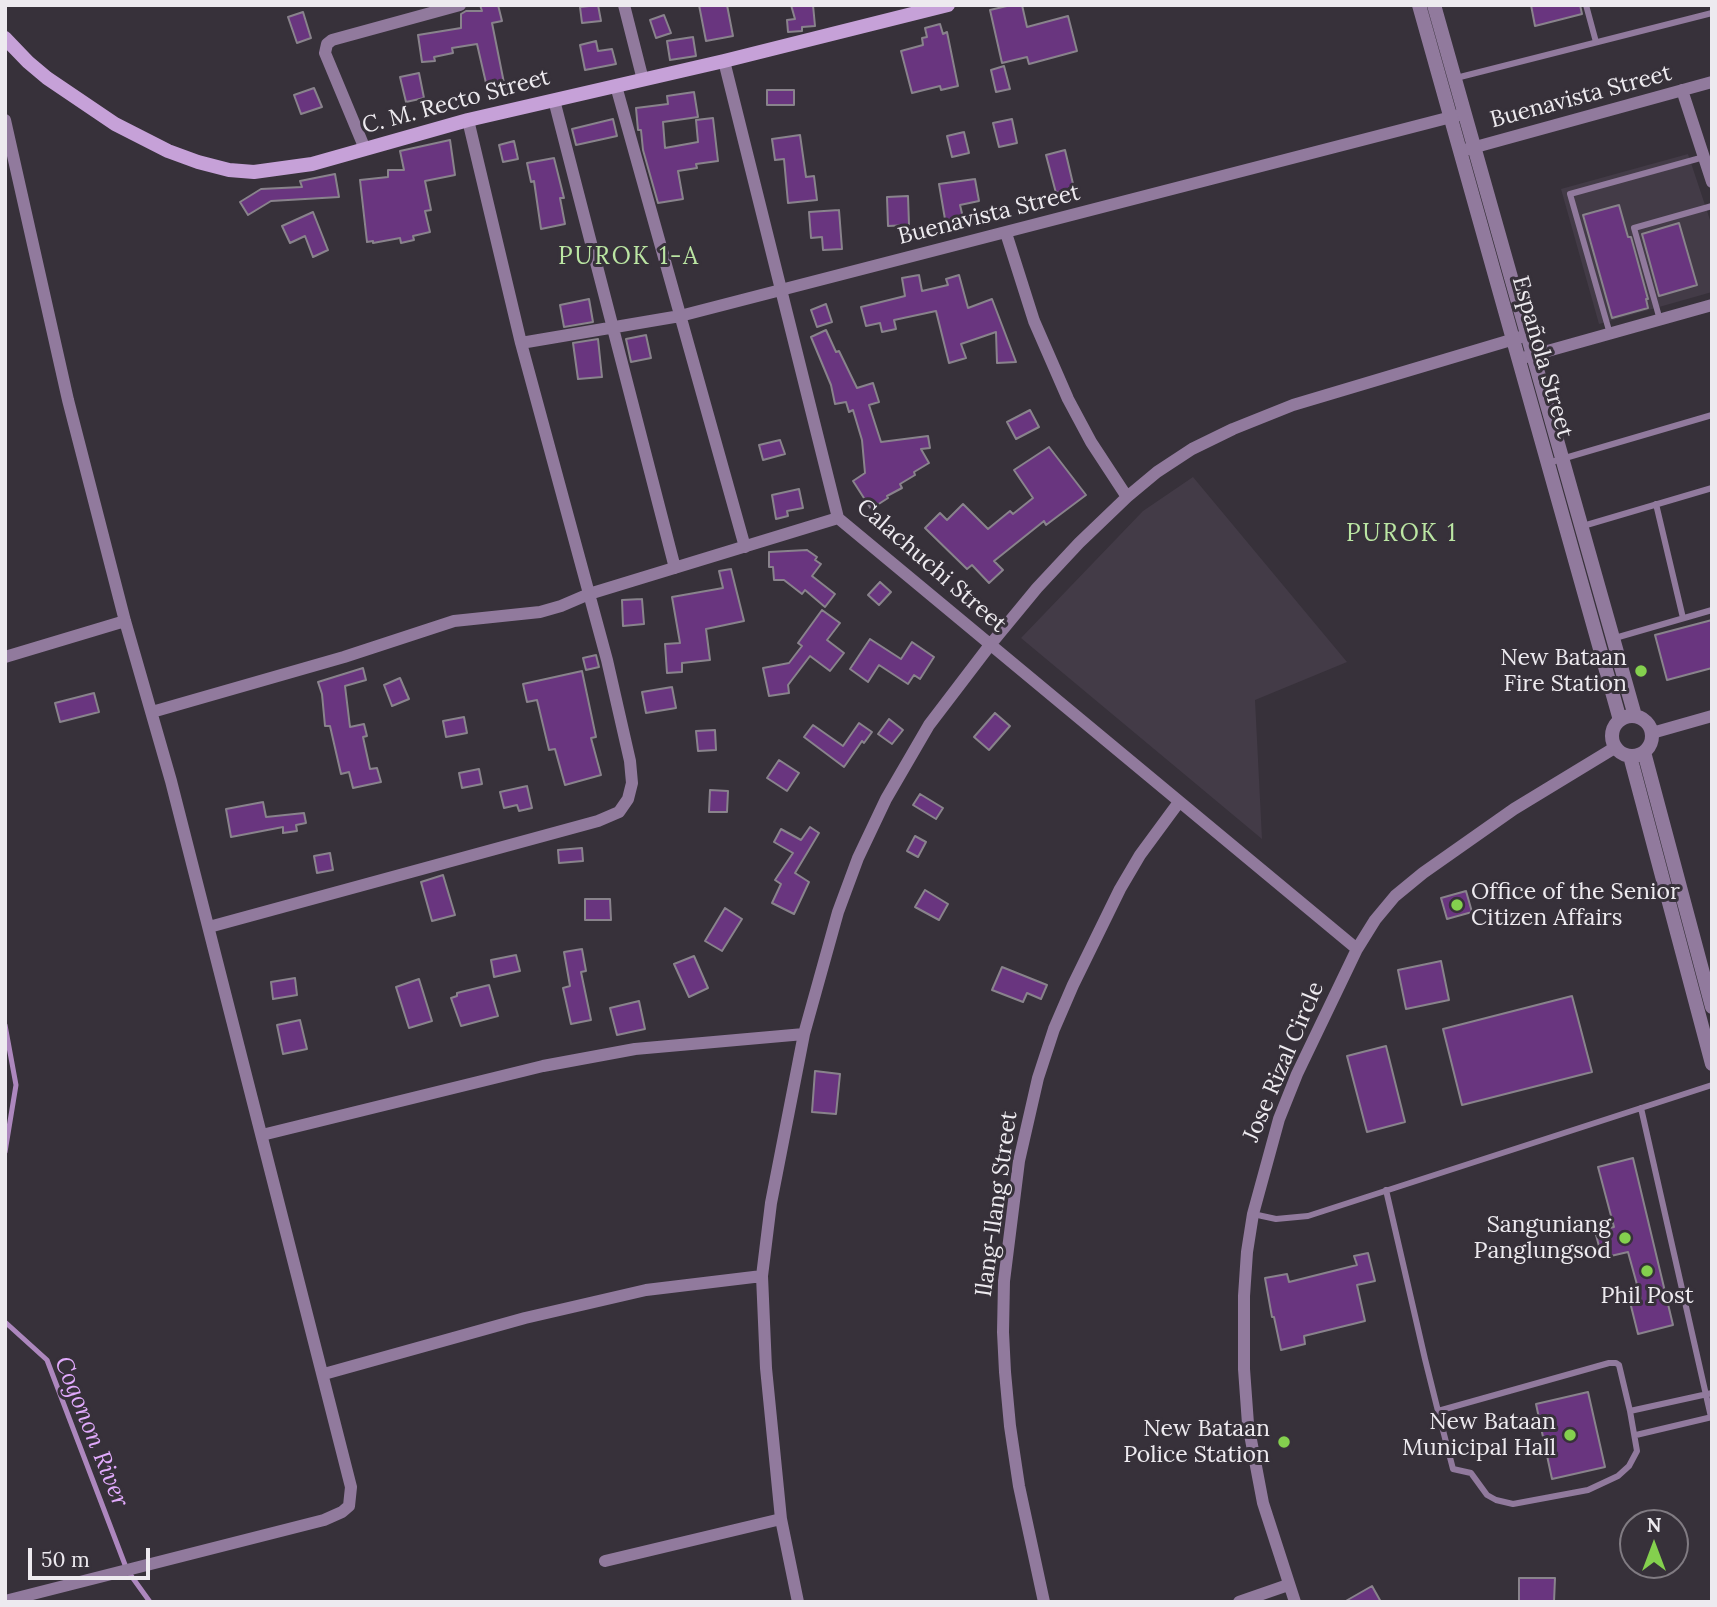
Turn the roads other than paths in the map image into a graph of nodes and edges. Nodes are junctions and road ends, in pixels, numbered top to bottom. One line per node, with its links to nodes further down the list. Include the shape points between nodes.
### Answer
1 (460, 5): 20 (street, via 327,44 326,53)
2 (624, 5): 12 (street)
3 (948, 5): 10 (main road, C. M. Recto Street)
4 (1419, 5): 11 (street, Española Street)
5 (1434, 5): 11 (street, Española Street)
6 (1586, 5): 9 (lane)
7 (1712, 13): 9 (lane)
8 (5, 38): 20 (main road, C. M. Recto Street, via 28,62 82,103 168,151 198,162 254,172 312,164)
9 (1596, 42): 11 (lane)
10 (724, 61): 12 (main road, C. M. Recto Street); 26 (street, Calachuchi Street)
11 (1448, 79): 17 (street, Española Street)
12 (643, 80): 14 (main road, C. M. Recto Street)
13 (1712, 82): 15 (street, Buenavista Street)
14 (616, 86): 16 (main road, C. M. Recto Street); 28 (street)
15 (1682, 90): 21 (street, Buenavista Street); 22 (street)
16 (554, 100): 19 (main road, C. M. Recto Street); 30 (street)
17 (1458, 116): 21 (street, Española Street); 25 (street, Buenavista Street)
18 (5, 120): 47 (street, via 68,400)
19 (468, 120): 20 (main road, C. M. Recto Street); 33 (street)
20 (365, 149)
21 (1468, 149): 32 (street, Española Street)
22 (1704, 157): 23 (street); 31 (lane, via 1570,194)
23 (1712, 182)
24 (1712, 205): 29 (lane, via 1634,228)
25 (1006, 233): 26 (street, Buenavista Street); 38 (street, via 1034,321 1068,399)
26 (782, 290): 28 (street, Buenavista Street); 40 (street, Calachuchi Street)
27 (1712, 305): 29 (street)
28 (680, 316): 30 (street, Buenavista Street); 42 (street)
29 (1660, 320): 31 (street)
30 (612, 328): 33 (street, Buenavista Street); 43 (street)
31 (1610, 334): 34 (street)
32 (1520, 337): 34 (street, Española Street); 38 (street, via 1335,391 1233,429 1192,449)
33 (521, 343): 44 (street)
34 (1526, 358): 36 (street, Española Street)
35 (1712, 415): 36 (lane)
36 (1555, 461): 41 (street, Española Street); 53 (street, Española Street)
37 (1712, 488): 39 (lane)
38 (1127, 497): 49 (street, via 1046,579)
39 (1656, 504): 41 (lane); 46 (lane)
40 (838, 518): 42 (street); 49 (street, Calachuchi Street)
41 (1581, 526): 48 (street, Española Street)
42 (746, 547): 43 (street)
43 (676, 568): 44 (street)
44 (589, 594): 51 (street, via 540,612 454,621); 58 (street, via 630,761 632,783 619,812)
45 (1712, 610): 46 (lane)
46 (1683, 618): 48 (lane)
47 (125, 621): 50 (street); 51 (street)
48 (1613, 639): 53 (street, Española Street)
49 (990, 645): 57 (street, Calachuchi Street); 61 (street, via 929,725 886,799 838,912)
50 (5, 657)
51 (152, 712): 58 (street)
52 (1712, 716): 54 (street)
53 (1628, 718): 54 (street, via 1646,722); 55 (street, via 1616,725 1612,736)
54 (1652, 733): 56 (street, via 1651,744)
55 (1616, 747): 56 (street); 59 (street, Jose Rizal Circle, via 1514,809 1423,873 1395,896)
56 (1637, 754): 60 (street); 62 (street)
57 (1180, 802): 59 (street, Calachuchi Street); 80 (street, Ilang-Ilang Street, via 1120,889 1073,985 1038,1078 1019,1161 1004,1280 1005,1372 1019,1486)
58 (209, 927): 65 (street)
59 (1357, 949): 67 (street, Jose Rizal Circle, via 1279,1119)
60 (1712, 1007)
61 (804, 1034): 65 (street, via 635,1049); 68 (street, via 771,1203)
62 (1712, 1064)
63 (1712, 1085): 64 (lane)
64 (1641, 1108): 66 (lane); 70 (lane)
65 (262, 1135): 69 (street)
66 (1386, 1191): 67 (lane, via 1291,1219); 71 (lane)
67 (1253, 1214): 77 (street, Jose Rizal Circle, via 1244,1296 1248,1424 1263,1503)
68 (762, 1276): 69 (street, via 646,1290); 75 (street)
69 (324, 1374): 78 (street, via 350,1477 349,1506 342,1512)
70 (1709, 1394): 72 (lane); 73 (lane)
71 (1438, 1411): 72 (lane, via 1612,1363 1619,1365); 74 (lane, via 1453,1469 1471,1473 1496,1500 1513,1504 1588,1490 1618,1476 1637,1451)
72 (1630, 1411): 74 (lane)
73 (1711, 1417): 74 (lane)
74 (1636, 1435)
75 (781, 1518): 76 (street); 79 (street)
76 (606, 1561)
77 (1288, 1585): 81 (street); 82 (street, Jose Rizal Circle)
78 (5, 1601)
79 (798, 1602)
80 (1044, 1602)
81 (1239, 1602)
82 (1294, 1602)

